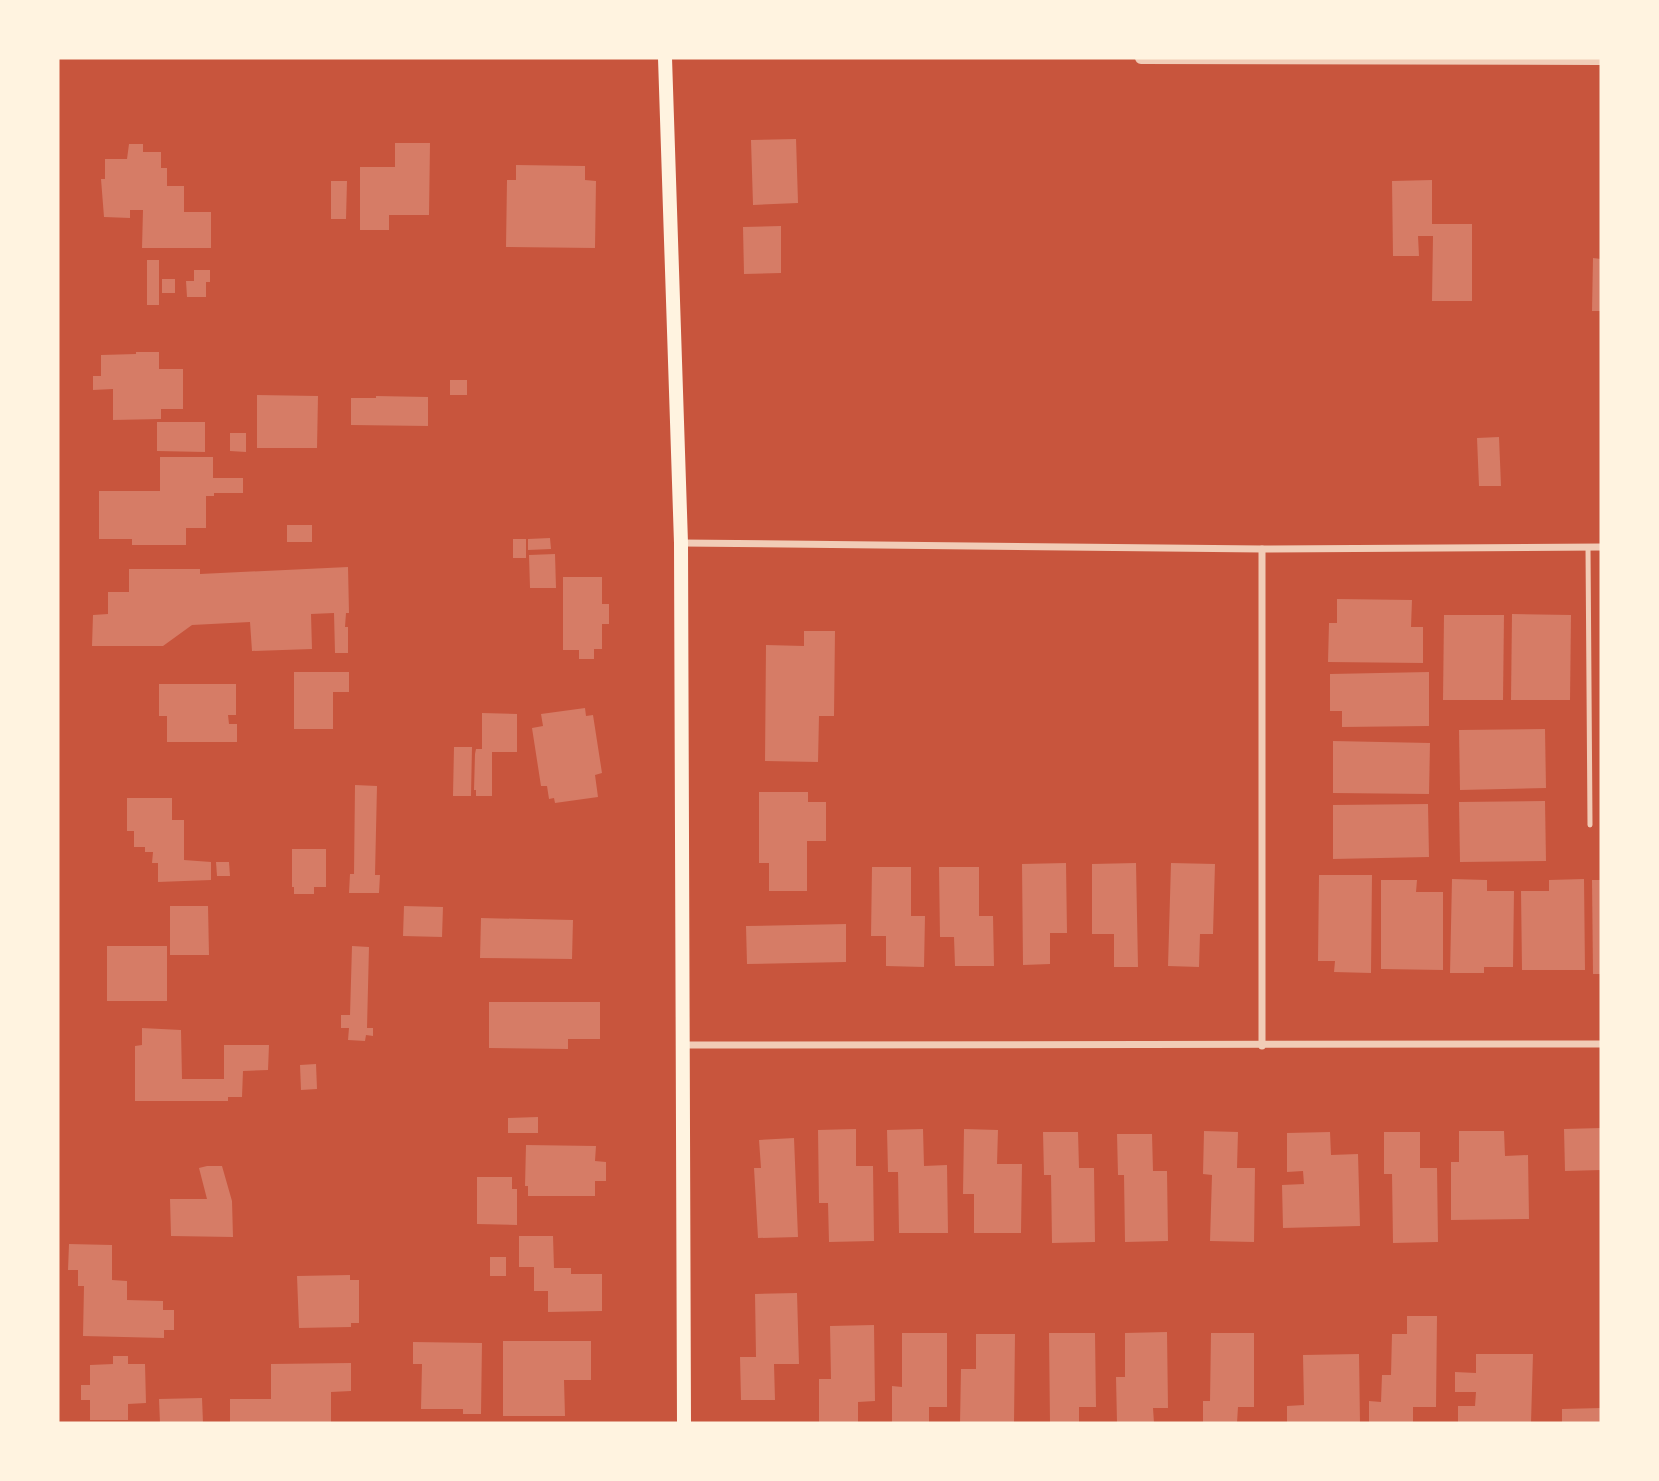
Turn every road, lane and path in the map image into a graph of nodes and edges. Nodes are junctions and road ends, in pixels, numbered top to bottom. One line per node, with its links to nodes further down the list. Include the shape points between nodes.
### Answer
1 (665, 58): 4 (main road)
2 (1141, 58): 3 (street)
3 (1601, 59)
4 (681, 543): 7 (street); 10 (main road)
5 (1588, 547): 6 (street); 7 (street); 8 (lane)
6 (1601, 547)
7 (1262, 549): 11 (street)
8 (1591, 825)
9 (1601, 1044): 11 (street)
10 (682, 1045): 11 (street); 12 (main road)
11 (1262, 1046)
12 (684, 1423)

